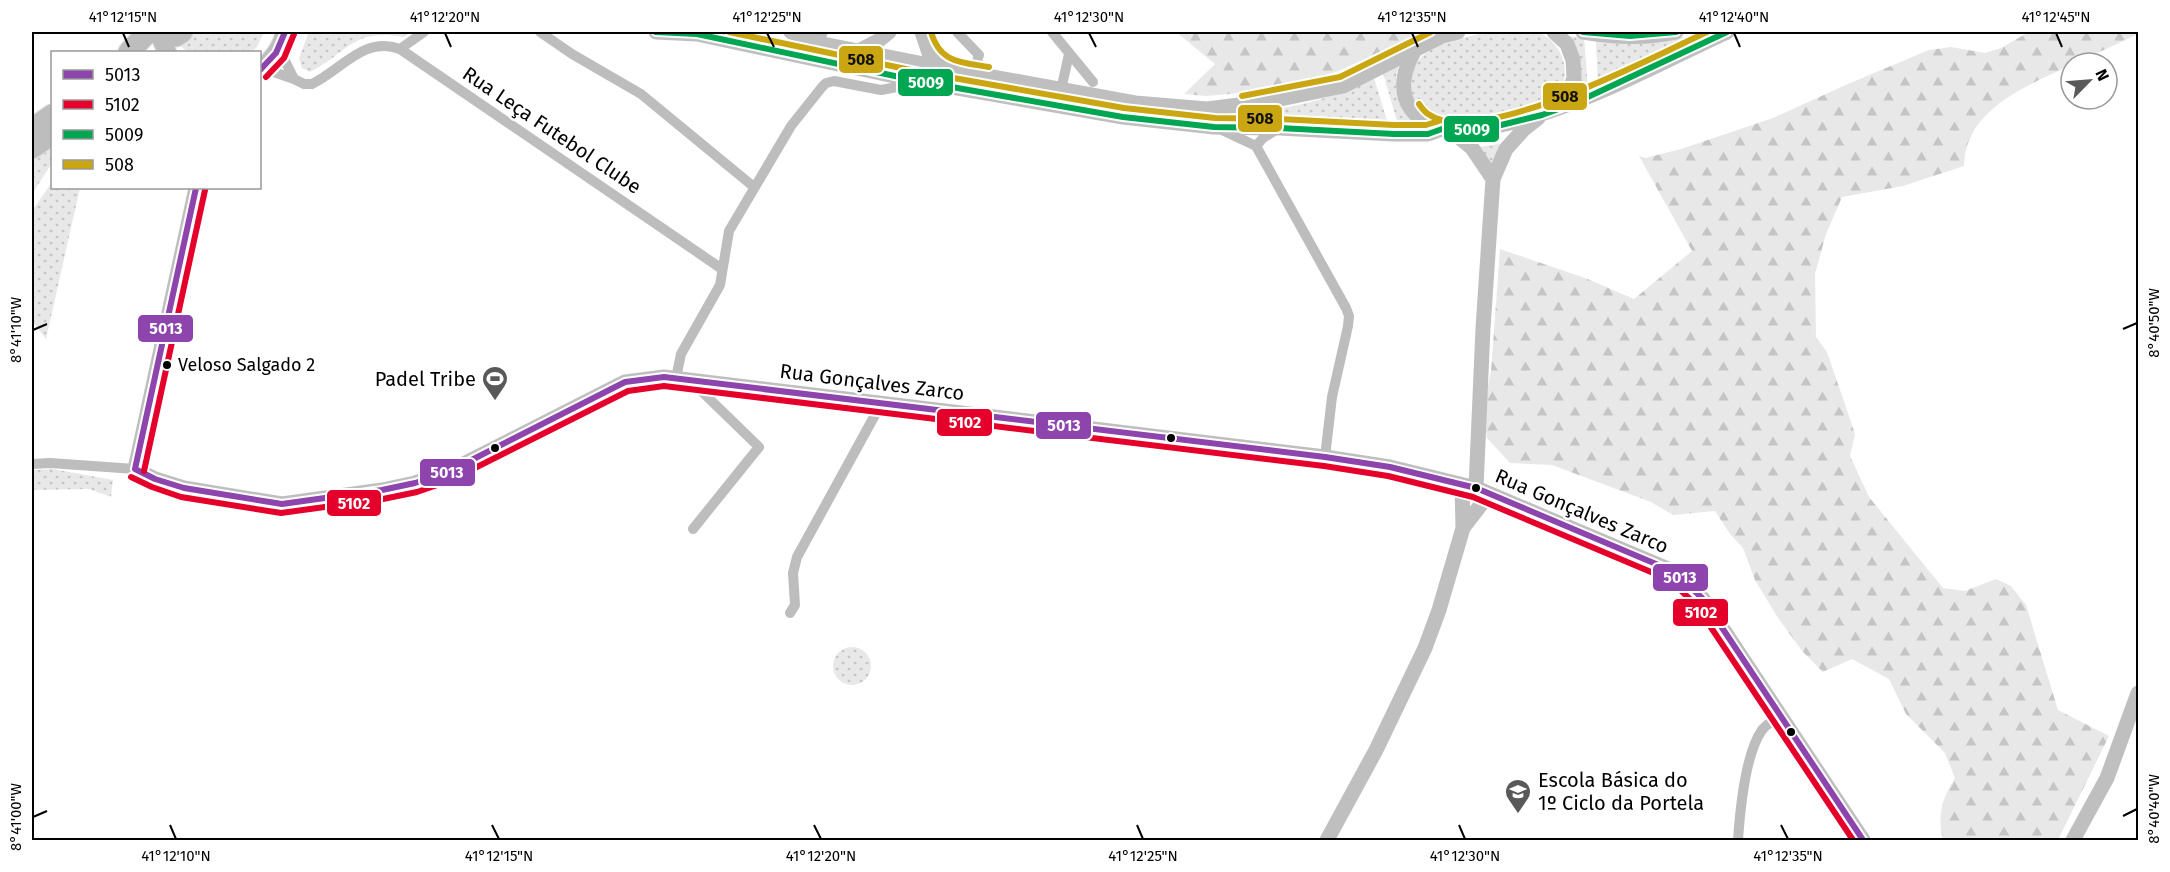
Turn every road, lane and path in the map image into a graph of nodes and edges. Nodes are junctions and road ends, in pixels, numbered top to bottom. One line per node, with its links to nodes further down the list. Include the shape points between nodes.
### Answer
1 (148, 32): 20 (highway)
2 (423, 32): 18 (street)
3 (540, 32): 42 (street, via 641,93)
4 (656, 32): 15 (main road)
5 (791, 32): 16 (main road)
6 (889, 32): 21 (main road)
7 (922, 32): 23 (main road, via 929,53)
8 (957, 32): 25 (street, via 979,55)
9 (1052, 32): 22 (street)
10 (1458, 32): 19 (main road)
11 (1555, 32): 31 (main road, via 1567,44 1574,60 1574,78 1568,95)
12 (1583, 32): 13 (main road, via 1645,37)
13 (1676, 32)
14 (1727, 32): 31 (main road)
15 (700, 33): 27 (main road)
16 (820, 37): 21 (main road)
17 (282, 40): 24 (main road); 26 (street)
18 (400, 49): 26 (street, via 390,45 367,48 312,84); 44 (street, Rua Leça Futebol Clube)
19 (1415, 50): 29 (main road, via 1343,86 1207,109 1135,103); 37 (main road, via 1406,69 1404,92 1423,122)
20 (130, 51)
21 (858, 52): 23 (main road)
22 (1070, 54): 28 (street); 29 (street)
23 (944, 68): 25 (main road)
24 (261, 69): 26 (street)
25 (973, 73): 29 (main road)
26 (294, 79)
27 (923, 82): 34 (main road, via 1123,117); 42 (street, via 881,90 826,83 791,126)
28 (1093, 82)
29 (1061, 90)
30 (51, 105): 33 (highway)
31 (1548, 113): 37 (main road, via 1485,129); 41 (main road, via 1524,129 1506,149)
32 (51, 116): 36 (highway)
33 (32, 117)
34 (1214, 127): 35 (main road); 39 (street)
35 (1279, 128): 37 (main road, via 1394,134); 39 (street)
36 (32, 129)
37 (1446, 130): 41 (main road, via 1472,148)
38 (51, 135): 40 (highway)
39 (1256, 146): 47 (street, via 1349,316)
40 (32, 148)
41 (1493, 179): 50 (main road)
42 (754, 187): 44 (street, via 729,231)
43 (196, 189): 49 (main road)
44 (722, 269): 45 (street, via 720,285 681,354)
45 (683, 379): 46 (main road, Rua Gonçalves Zarco); 49 (main road, Rua Gonçalves Zarco, via 625,382 446,473 382,490 282,504 184,488); 52 (street, via 759,447)
46 (881, 404): 47 (main road, Rua Gonçalves Zarco); 53 (street, via 797,557 793,573 795,605)
47 (1324, 457): 50 (main road, Rua Gonçalves Zarco, via 1390,466)
48 (32, 464): 49 (street, Rua Gonçalves Zarco)
49 (135, 469)
50 (1476, 489): 51 (main road); 51 (main road); 55 (main road, Rua Gonçalves Zarco, via 1675,573 1703,599)
51 (1463, 528): 56 (main road, via 1425,648)
52 (693, 529)
53 (790, 614)
54 (2139, 693): 59 (main road, via 2107,778)
55 (1780, 715): 57 (street, via 1761,732 1754,747 1746,775); 58 (main road, Rua Gonçalves Zarco)
56 (1327, 840)
57 (1738, 840)
58 (1863, 840)
59 (2073, 840)

